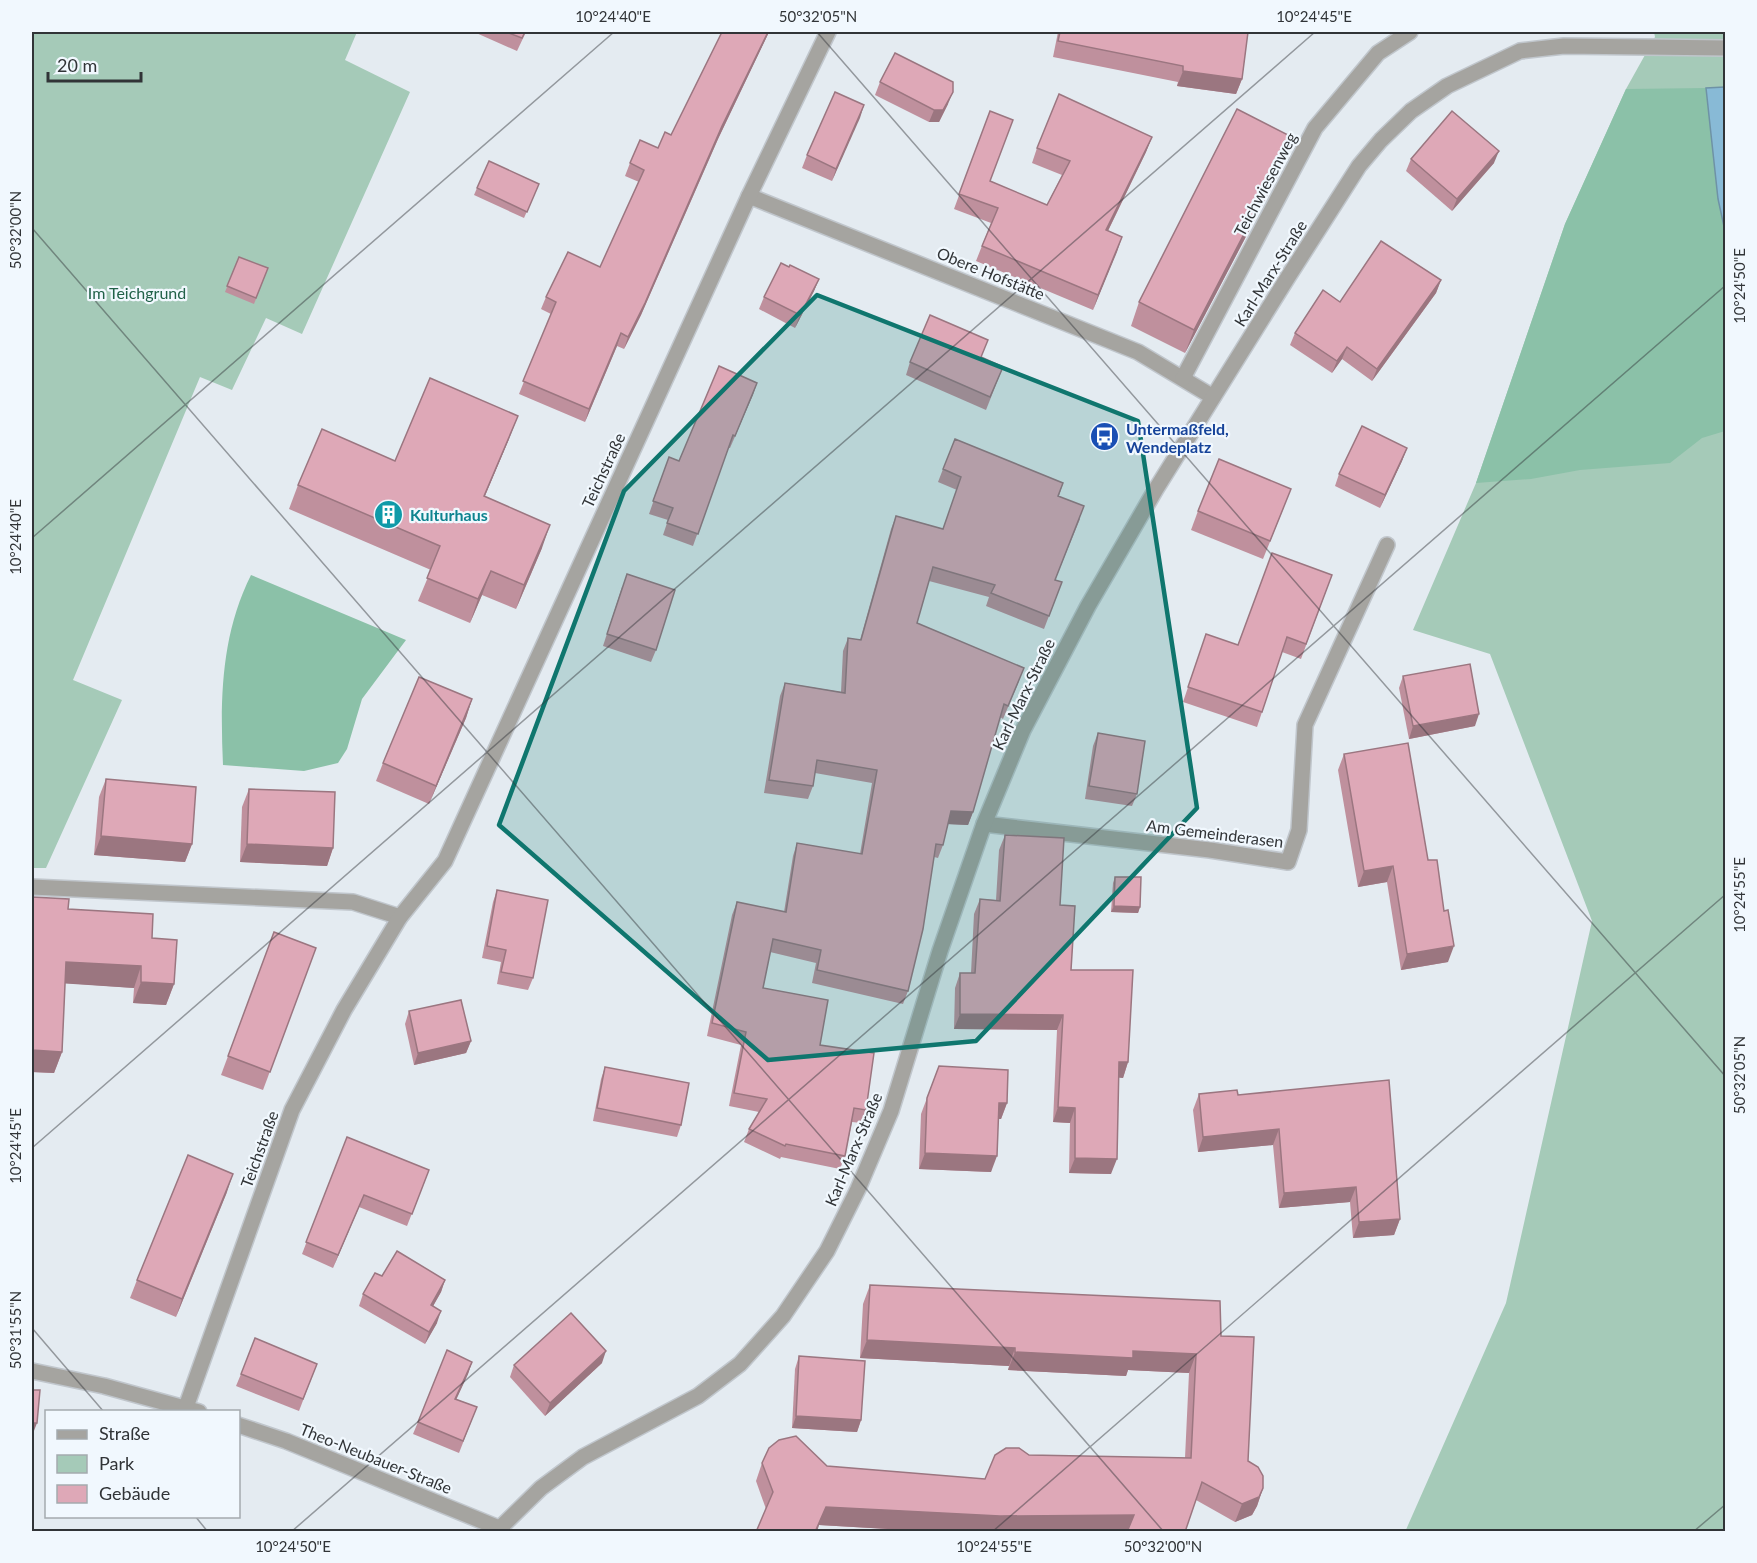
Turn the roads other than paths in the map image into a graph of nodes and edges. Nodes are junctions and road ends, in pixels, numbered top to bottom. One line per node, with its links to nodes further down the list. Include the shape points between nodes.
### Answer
1 (828, 32): 4 (street, Teichstraße)
2 (1410, 32): 5 (street, Teichwiesenweg, via 1378,53 1315,128)
3 (1725, 48): 6 (street, Karl-Marx-Straße, via 1564,46 1520,51 1447,86 1411,111 1359,166)
4 (749, 196): 5 (street, Obere Hofstätte, via 1138,352); 10 (street, Teichstraße, via 445,861)
5 (1183, 378): 6 (street, Obere Hofstätte)
6 (1213, 397): 8 (street, Karl-Marx-Straße, via 1088,606 1023,730)
7 (1387, 545): 8 (street, Am Gemeinderasen, via 1305,725 1299,830 1288,862)
8 (984, 824): 14 (street, Karl-Marx-Straße, via 891,1111 827,1251 783,1316 740,1364 698,1396 583,1457 541,1488)
9 (32, 887): 10 (street, via 353,902)
10 (400, 917): 12 (street, Teichstraße, via 344,1010 292,1110)
11 (32, 1371): 12 (street)
12 (192, 1409)
13 (240, 1426): 14 (street, Theo-Neubauer-Straße, via 286,1441)
14 (498, 1530)

